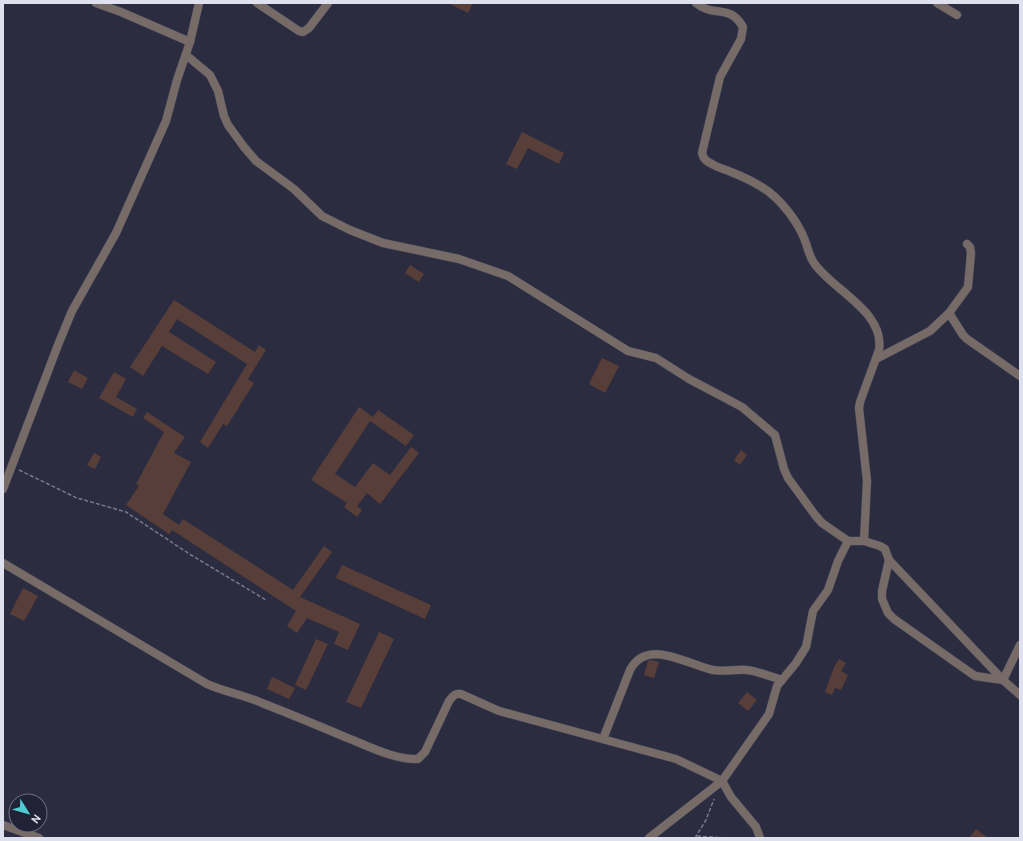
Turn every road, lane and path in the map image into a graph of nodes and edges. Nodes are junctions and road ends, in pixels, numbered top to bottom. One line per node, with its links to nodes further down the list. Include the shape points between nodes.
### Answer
1 (96, 3): 8 (street)
2 (199, 3): 8 (street)
3 (257, 3): 4 (street, via 303,32)
4 (328, 3)
5 (696, 3): 12 (street, via 709,11 729,12 744,27 741,39 720,77 703,156 712,164 769,192 786,210 803,236 813,262 867,314 874,324 880,344)
6 (937, 3): 7 (street)
7 (957, 15)
8 (190, 42): 9 (street)
9 (186, 55): 14 (street, via 166,121 116,233 72,312); 16 (street, via 210,75 218,91 224,116 244,147 256,161 294,190 322,216 383,242 459,259 508,276 628,351 656,358 696,383 736,403 775,436 788,478 822,523)
10 (967, 244): 11 (street, via 971,253 968,287)
11 (949, 313): 12 (street, via 930,331); 13 (street, via 967,340)
12 (876, 359): 17 (street, via 859,408 867,481)
13 (1020, 376)
14 (12, 466): 15 (street); 20 (path, via 77,498 126,512)
15 (3, 487)
16 (848, 541): 17 (street); 22 (street, via 828,590 813,611 806,647)
17 (864, 541): 18 (street, via 880,546)
18 (890, 560): 23 (street); 23 (street, via 882,591 882,599 888,613 975,676)
19 (3, 563): 25 (street, via 219,690 256,700 372,748 404,758 418,759 422,756 449,701 456,694 499,711)
20 (266, 600)
21 (1020, 645): 23 (street)
22 (782, 680): 25 (street, via 747,670 712,670 661,654 644,656 633,664 630,670); 26 (street, via 777,686 769,714)
23 (1003, 680): 24 (street)
24 (1020, 695)
25 (603, 739): 26 (street, via 676,759)
26 (722, 781): 28 (path); 30 (street); 32 (street, via 731,797 756,827)
27 (3, 825): 29 (street)
28 (696, 837): 31 (path)
29 (39, 838)
30 (649, 838)
31 (727, 838)
32 (760, 838)

